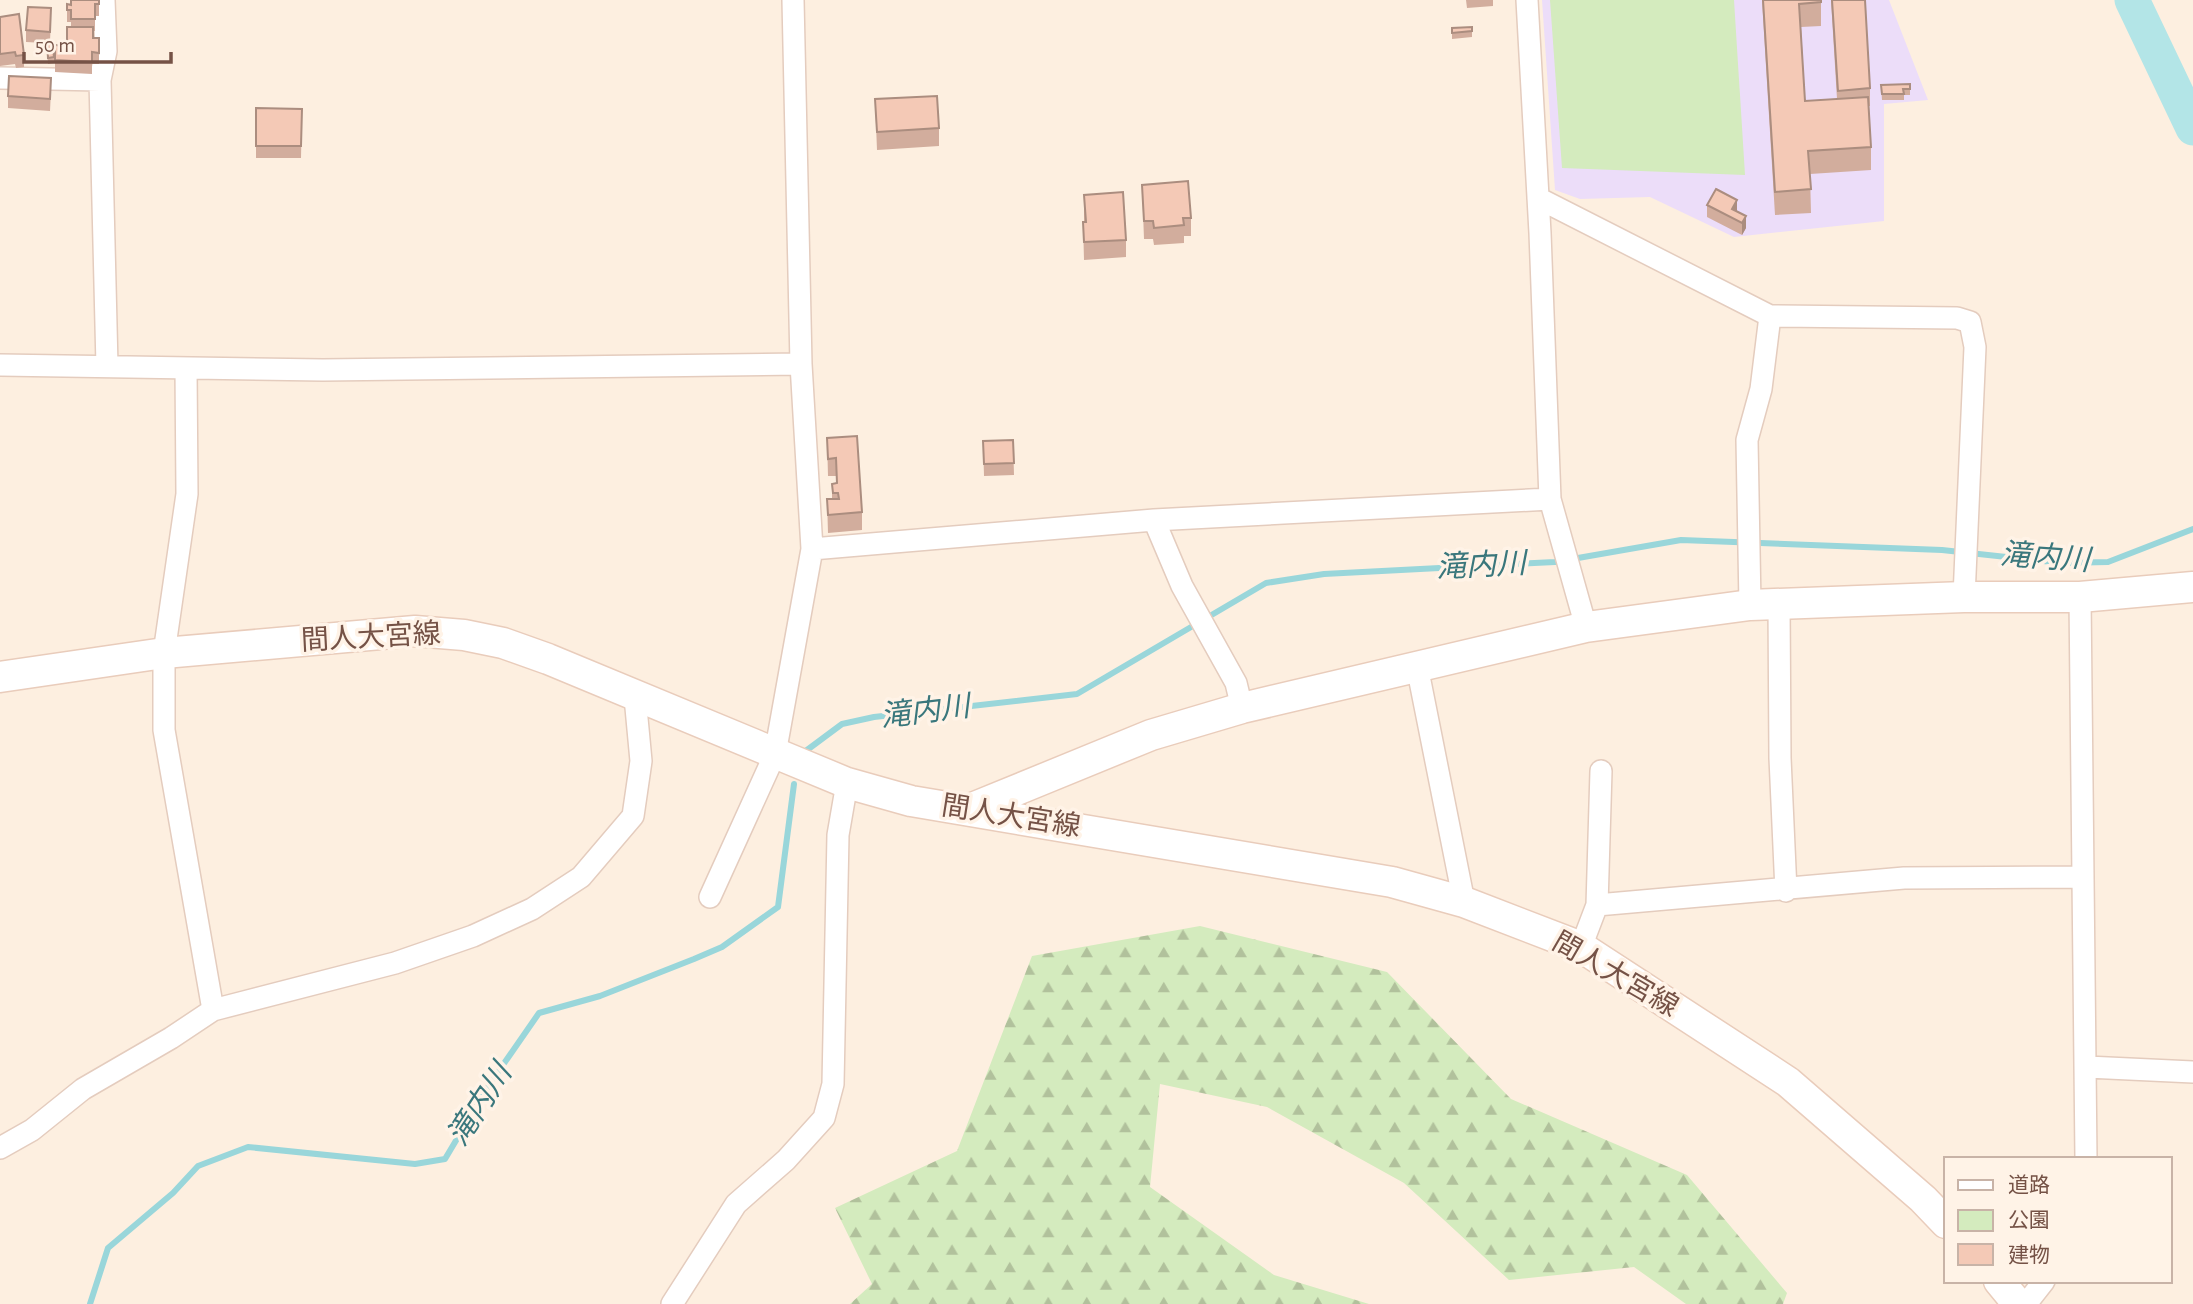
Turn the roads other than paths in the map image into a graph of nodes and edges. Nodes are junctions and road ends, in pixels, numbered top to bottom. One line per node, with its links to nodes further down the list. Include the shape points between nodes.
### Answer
1 (104, 0): 5 (street, via 106,51)
2 (793, 0): 8 (street)
3 (1527, 0): 6 (street)
4 (0, 78): 5 (street)
5 (100, 80): 10 (street)
6 (1538, 198): 7 (street); 12 (street)
7 (1770, 316): 16 (street, via 1957,318 1970,322 1975,347); 19 (street, via 1761,389 1747,440)
8 (801, 364): 11 (street); 14 (street)
9 (0, 365): 10 (street)
10 (107, 366): 11 (street)
11 (186, 368): 21 (street, via 187,494)
12 (1550, 499): 13 (street); 20 (street)
13 (1154, 520): 14 (street); 25 (street, via 1182,586 1236,683)
14 (812, 549): 26 (street)
15 (2193, 587): 17 (main road)
16 (1964, 597): 17 (main road); 18 (main road)
17 (2080, 597): 30 (street)
18 (1779, 604): 19 (main road); 31 (street)
19 (1750, 605): 20 (main road)
20 (1586, 626): 22 (main road)
21 (164, 653): 23 (main road, 間人大宮線); 24 (main road, 間人大宮線, via 415,631 464,635 548,659); 36 (street, via 164,730)
22 (1417, 666): 25 (main road); 33 (street)
23 (0, 677)
24 (635, 697): 26 (main road, 間人大宮線); 36 (street, via 641,761 634,816 581,877 532,909 472,936 395,963)
25 (1242, 708): 29 (main road, via 1151,735)
26 (775, 754): 28 (main road, 間人大宮線); 32 (street)
27 (1601, 771): 34 (street)
28 (847, 783): 29 (main road, 間人大宮線, via 911,801); 44 (street, via 838,835 833,1084 824,1118 736,1204)
29 (970, 810): 33 (main road, 間人大宮線, via 1392,882)
30 (2083, 877): 31 (street, via 1904,878); 37 (street)
31 (1786, 891): 34 (street)
32 (710, 897)
33 (1464, 902): 35 (main road, 間人大宮線)
34 (1597, 905): 35 (street)
35 (1581, 947): 41 (main road, 間人大宮線, via 1788,1082)
36 (213, 1010): 39 (street, via 83,1088 32,1130)
37 (2087, 1067): 38 (street); 40 (street)
38 (2193, 1072)
39 (0, 1148)
40 (2086, 1157)
41 (1944, 1221)
42 (2001, 1283): 45 (main road)
43 (2042, 1283): 46 (street)
44 (672, 1304)
45 (2018, 1304)
46 (2026, 1304)

